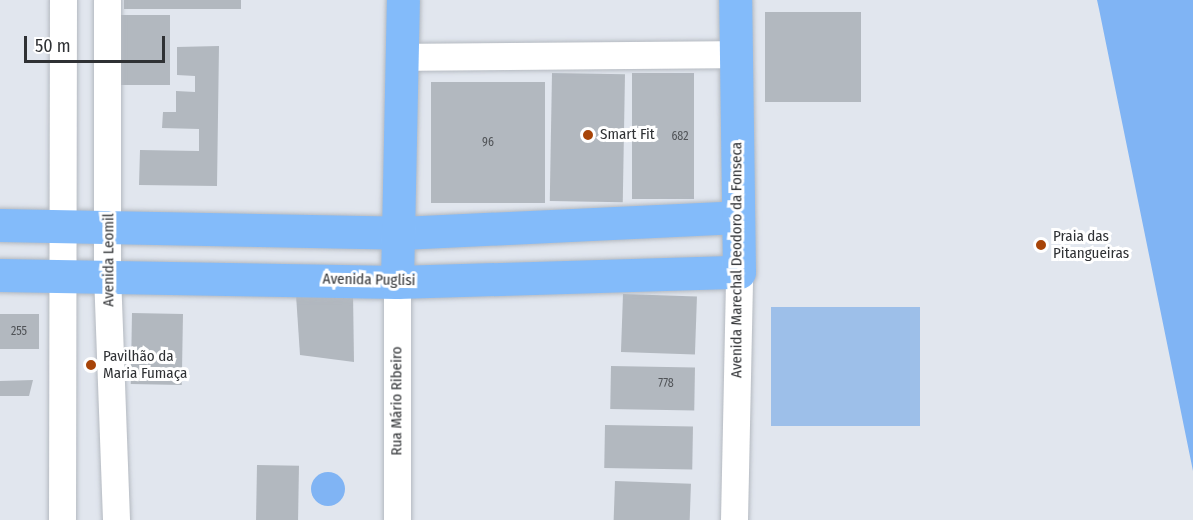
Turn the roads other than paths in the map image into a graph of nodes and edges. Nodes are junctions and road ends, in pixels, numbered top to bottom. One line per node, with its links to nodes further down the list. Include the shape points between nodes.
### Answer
1 (63, 0): 8 (street)
2 (107, 0): 10 (street, Avenida Leomil)
3 (403, 0): 6 (main road)
4 (735, 0): 5 (main road, Avenida Marechal Deodoro da Fonseca)
5 (738, 54): 6 (street); 7 (main road, Avenida Marechal Deodoro da Fonseca)
6 (402, 57): 11 (main road)
7 (738, 217): 11 (main road); 12 (main road, Avenida Marechal Deodoro da Fonseca)
8 (62, 224): 9 (main road); 10 (main road); 13 (street)
9 (0, 225)
10 (109, 225): 11 (main road); 14 (street, Avenida Leomil)
11 (400, 233): 16 (main road)
12 (739, 272): 16 (main road, Avenida Puglisi); 20 (street, Avenida Marechal Deodoro da Fonseca)
13 (62, 273): 14 (main road, Avenida Puglisi); 15 (main road, Avenida Puglisi); 17 (street)
14 (107, 274): 16 (main road, Avenida Puglisi); 18 (street, Avenida Leomil)
15 (0, 275)
16 (397, 282): 19 (street, Rua Mário Ribeiro)
17 (62, 520)
18 (116, 520)
19 (397, 520)
20 (734, 520)

